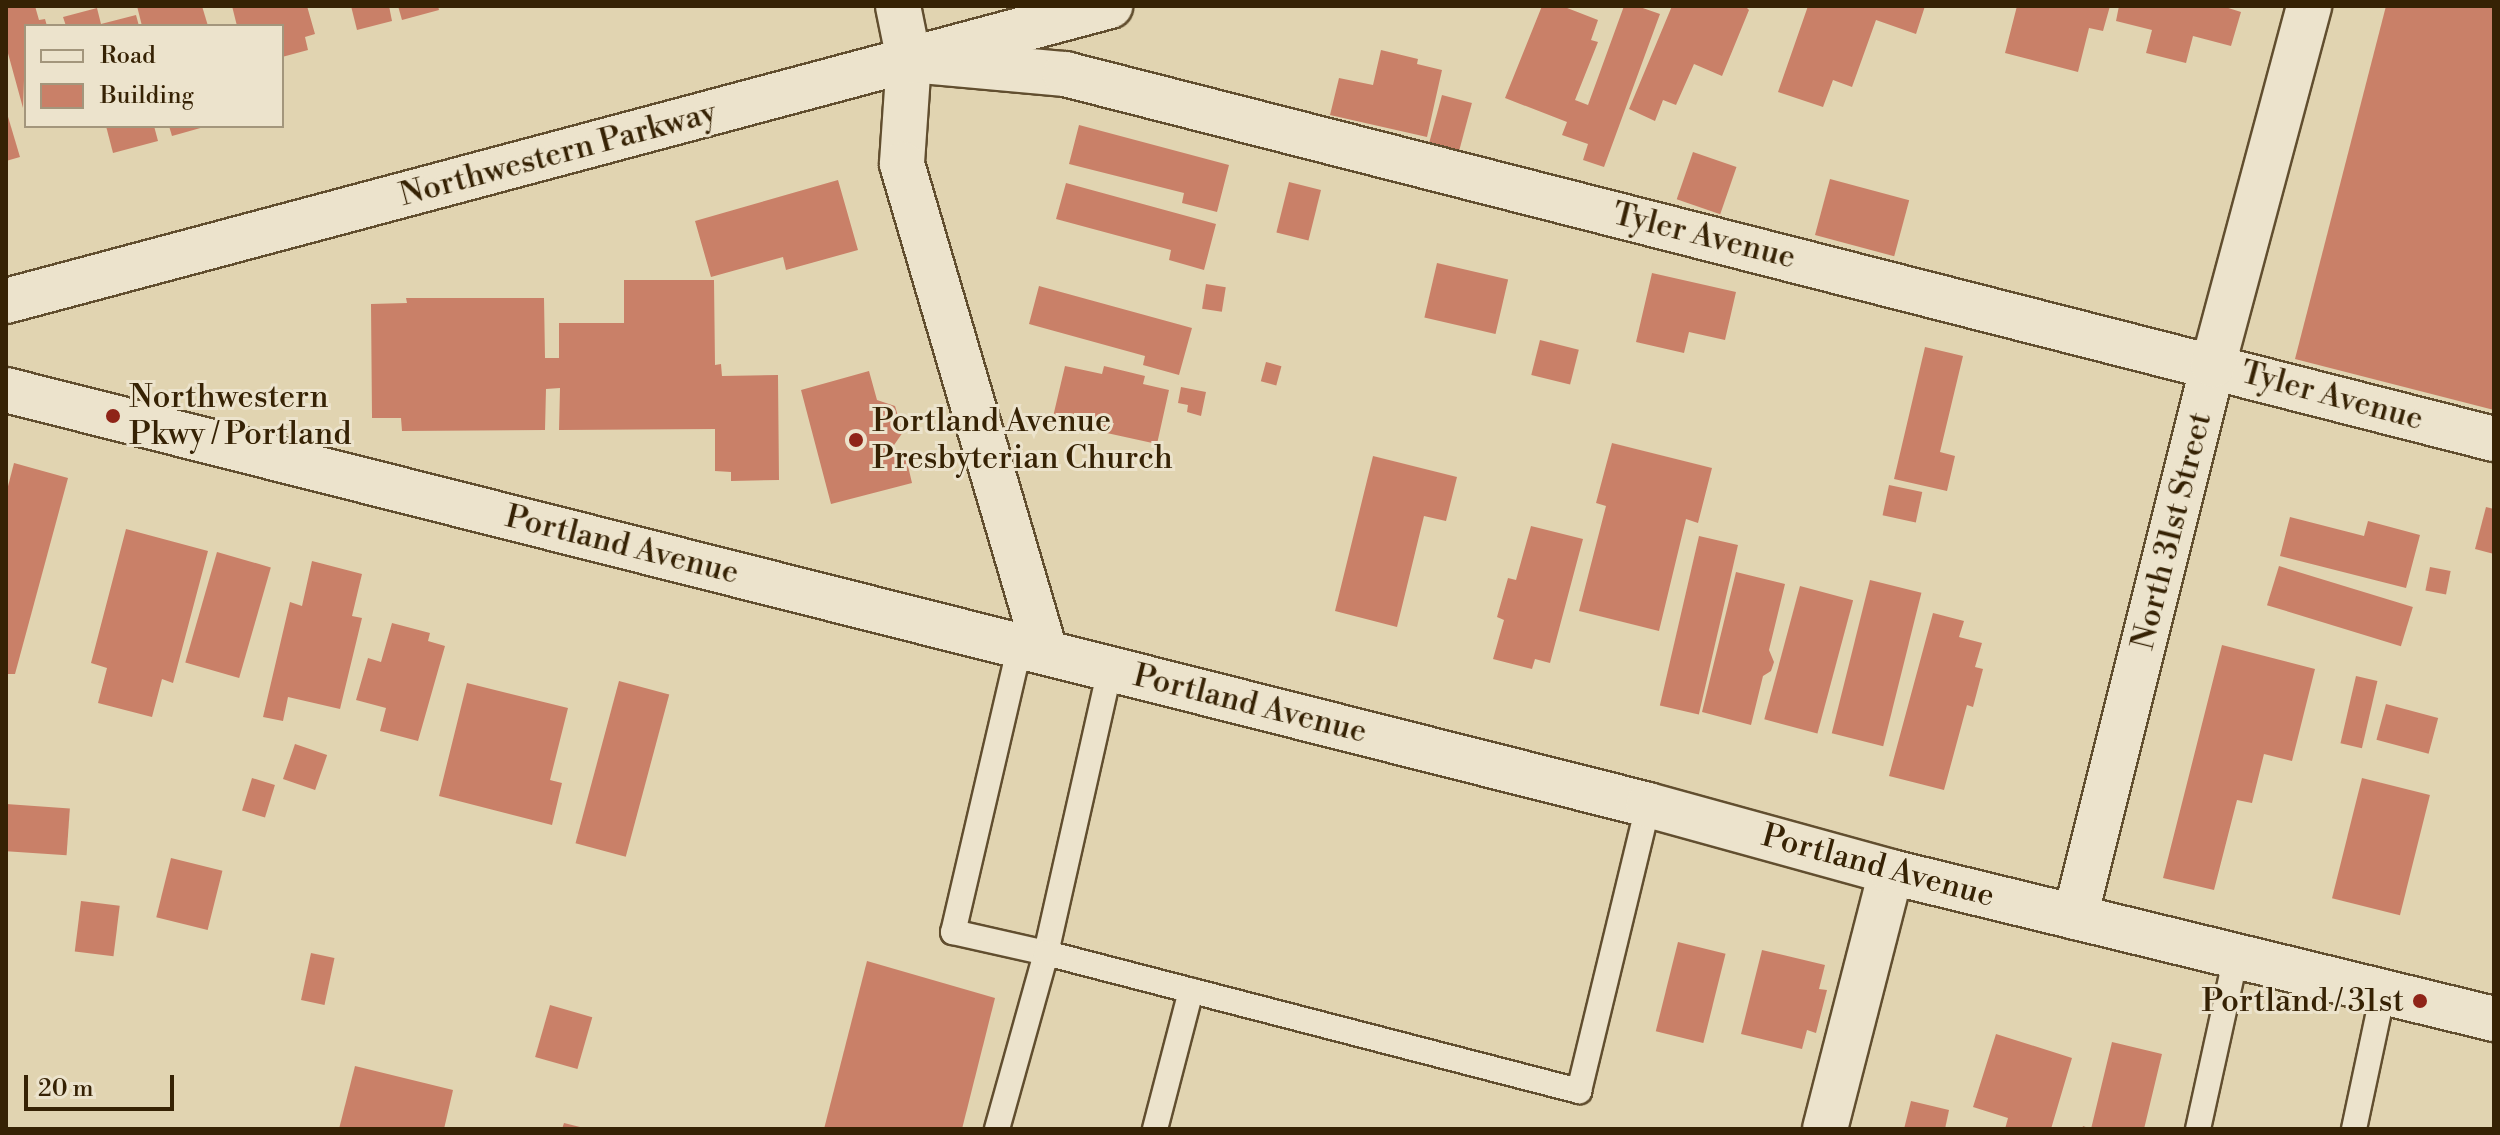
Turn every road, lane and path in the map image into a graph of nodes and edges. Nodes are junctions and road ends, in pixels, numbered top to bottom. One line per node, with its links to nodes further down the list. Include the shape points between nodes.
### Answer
1 (898, 6): 4 (street)
2 (1110, 6): 4 (street, Northwestern Parkway)
3 (2309, 6): 6 (street, North 31st Street)
4 (909, 60): 5 (street, Northwestern Parkway); 6 (street, Tyler Avenue, via 1065,74); 9 (street, via 902,164)
5 (6, 301)
6 (2213, 365): 8 (street, Tyler Avenue); 13 (street, North 31st Street)
7 (6, 390): 9 (street, Portland Avenue)
8 (2494, 439)
9 (1033, 648): 10 (street, Portland Avenue); 14 (lane, via 953,932)
10 (1110, 668): 11 (street, Portland Avenue); 14 (lane)
11 (1648, 805): 12 (street, Portland Avenue); 16 (lane, via 1579,1091)
12 (1891, 872): 13 (street, Portland Avenue); 21 (street)
13 (2075, 917): 15 (street, Portland Avenue)
14 (1046, 953): 16 (lane); 19 (lane)
15 (2236, 956): 17 (street, Portland Avenue); 22 (lane)
16 (1191, 991): 20 (lane)
17 (2383, 992): 18 (street, Portland Avenue); 23 (lane)
18 (2494, 1019)
19 (997, 1129)
20 (1155, 1129)
21 (1825, 1129)
22 (2198, 1129)
23 (2354, 1129)

